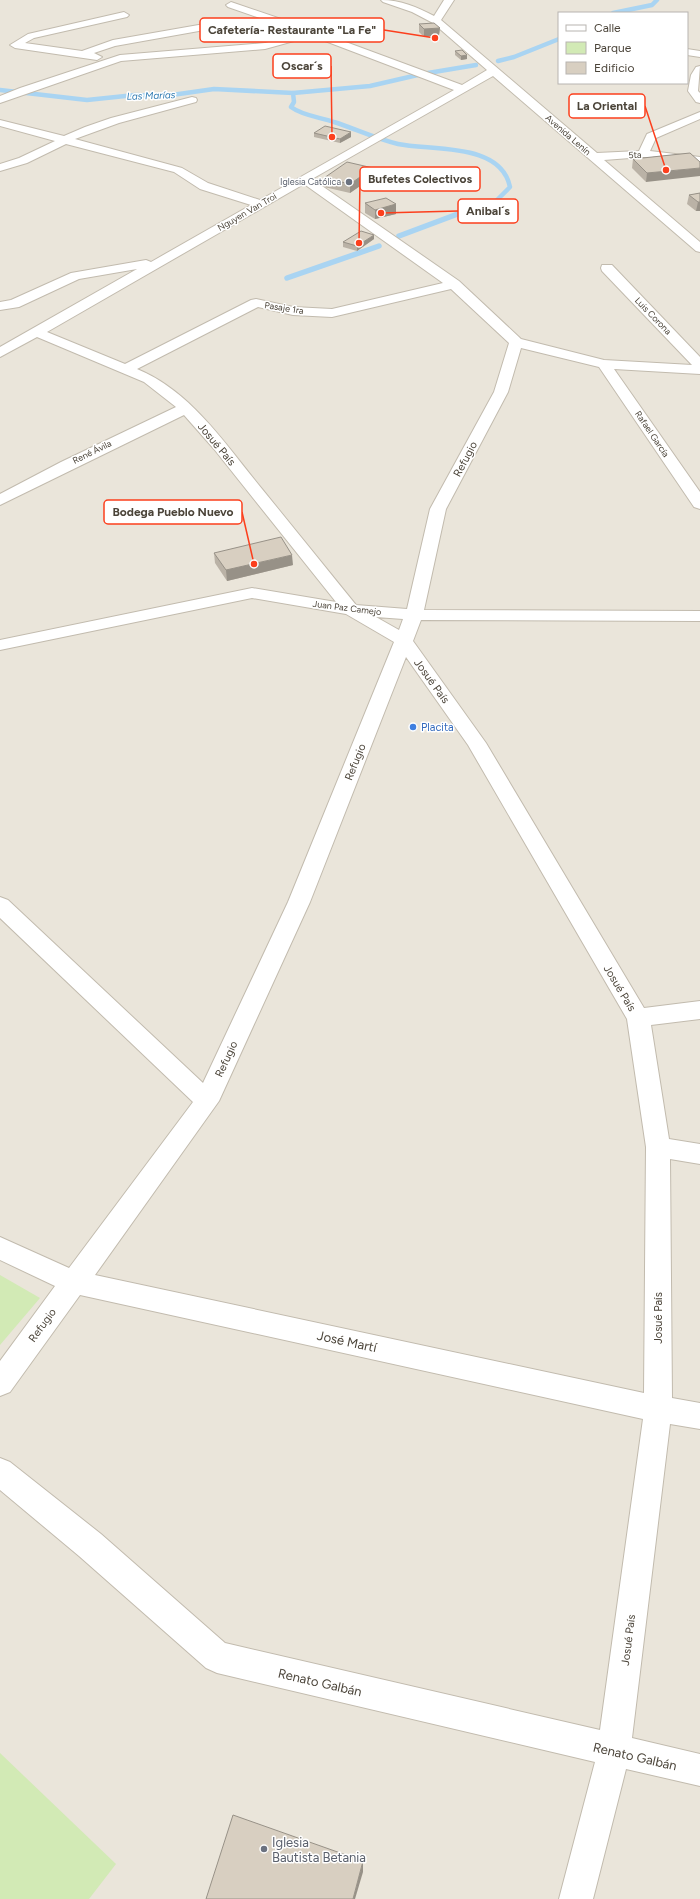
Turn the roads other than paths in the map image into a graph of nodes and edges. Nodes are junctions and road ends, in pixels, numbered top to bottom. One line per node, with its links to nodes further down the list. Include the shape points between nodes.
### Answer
1 (386, 0): 5 (street, via 415,10)
2 (449, 0): 5 (street)
3 (231, 5): 7 (street)
4 (124, 16): 9 (street, via 31,36 15,45)
5 (436, 21): 13 (street, Avenida Lenín)
6 (210, 26): 9 (street, via 113,43)
7 (313, 33): 11 (street, via 265,46); 14 (street)
8 (688, 52): 10 (street)
9 (82, 54): 11 (street)
10 (700, 54)
11 (120, 58): 15 (street)
12 (700, 69): 17 (street, via 696,74 693,91)
13 (494, 71): 14 (street, Nguyen Van Troi); 22 (street, Avenida Lenín)
14 (462, 89): 25 (street, Nguyen Van Troi)
15 (5, 98)
16 (192, 100): 20 (street, via 89,129)
17 (700, 100)
18 (700, 115): 21 (street, via 651,136)
19 (0, 123): 20 (street)
20 (66, 140): 24 (street, via 18,163); 26 (street, via 178,170 204,186)
21 (643, 154): 22 (street, 5ta); 23 (street, 5ta)
22 (594, 157): 27 (street, Avenida Lenín)
23 (700, 160)
24 (0, 168)
25 (304, 179): 26 (street, Nguyen Van Troi); 30 (street)
26 (261, 204): 28 (street, Nguyen Van Troi)
27 (700, 248)
28 (160, 261): 31 (street, via 76,276 14,304); 32 (street, Nguyen Van Troi)
29 (607, 268): 36 (street, Luis Corona)
30 (454, 284): 33 (street); 37 (street, Pasaje 1ra, via 332,313 293,311 256,303)
31 (0, 306)
32 (36, 332): 34 (street, Nguyen Van Troi); 37 (street, Josué País)
33 (516, 342): 35 (street); 43 (street, Refugio, via 501,392 438,509)
34 (0, 353)
35 (604, 364): 38 (street); 41 (street, Rafael García)
36 (700, 365)
37 (125, 369): 39 (street, Josué País, via 149,379)
38 (700, 370)
39 (186, 408): 40 (street, René Ávila, via 66,465); 42 (street, Josué País)
40 (0, 500)
41 (700, 504)
42 (351, 610): 43 (street, Juan Paz Camejo); 45 (street, Josué País); 46 (street, Juan Paz Camejo, via 252,593)
43 (414, 615): 44 (street, Juan Paz Camejo); 45 (street, Refugio)
44 (700, 616)
45 (403, 640): 49 (street, Josué País, via 476,743); 50 (street, Refugio, via 299,902)
46 (0, 645)
47 (0, 905): 50 (street)
48 (700, 1010): 49 (street)
49 (638, 1018): 51 (street, Josué País)
50 (207, 1102): 54 (street, Refugio)
51 (658, 1147): 52 (street); 56 (street, Josué País)
52 (700, 1154)
53 (0, 1248): 54 (street, José Martí)
54 (73, 1282): 55 (street, Refugio); 56 (street, José Martí)
55 (0, 1383)
56 (658, 1409): 57 (street, José Martí); 59 (street, Josué País)
57 (700, 1416)
58 (0, 1472): 59 (street, Renato Galbán, via 90,1545 217,1658)
59 (614, 1751): 60 (street, Renato Galbán); 61 (street, Josué País)
60 (700, 1770)
61 (576, 1899)

